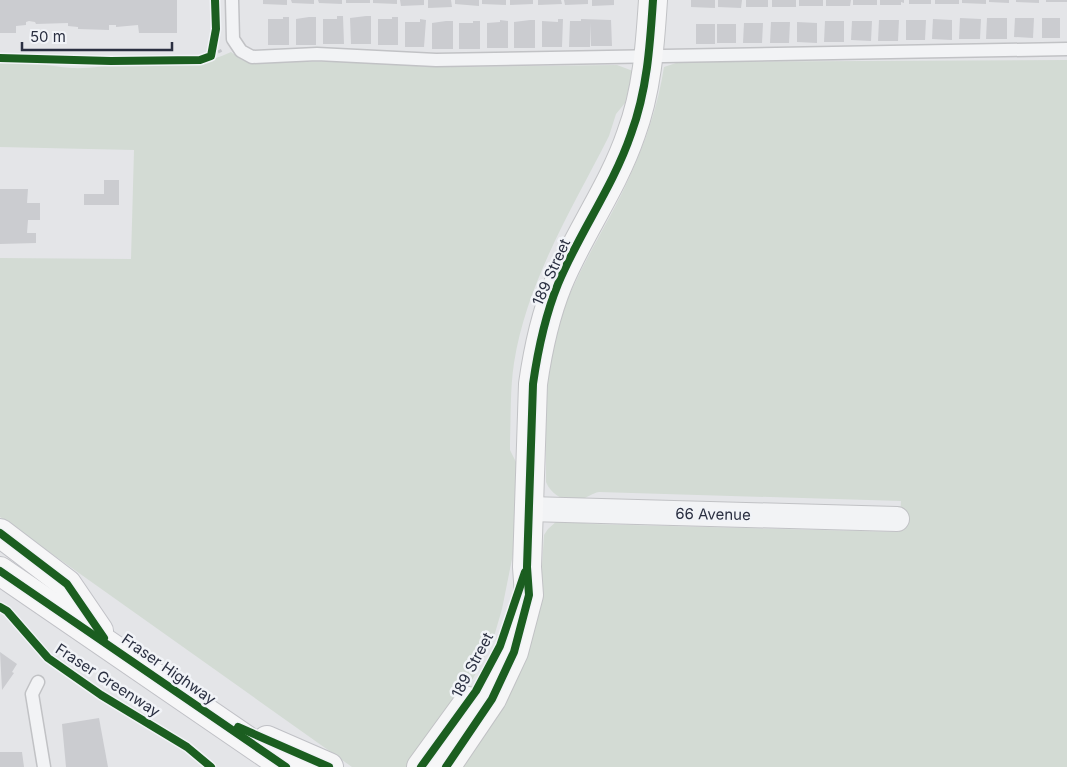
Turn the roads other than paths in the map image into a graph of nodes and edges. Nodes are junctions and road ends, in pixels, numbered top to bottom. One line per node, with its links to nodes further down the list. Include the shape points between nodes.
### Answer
1 (232, 0): 4 (lane, via 233,39 241,51 252,57 317,54 436,60)
2 (653, 0): 4 (street, 189 Street)
3 (1067, 49): 4 (lane)
4 (649, 56): 5 (street, 189 Street, via 642,98 631,135 614,176 558,283 546,319 533,384)
5 (529, 509): 6 (street, 66 Avenue); 8 (street, 189 Street)
6 (897, 519)
7 (4, 535): 10 (street, Fraser Highway, via 67,584)
8 (527, 567): 16 (street, 189 Street, via 496,654 476,691); 17 (street, 189 Street, via 529,595 514,652 492,699)
9 (0, 571): 10 (street, Fraser Highway)
10 (108, 644): 12 (street, Fraser Highway)
11 (38, 682): 13 (lane, via 32,694)
12 (215, 718): 14 (street, Fraser Highway); 15 (street, Fraser Highway)
13 (44, 767)
14 (286, 767)
15 (329, 767)
16 (422, 767)
17 (446, 767)

